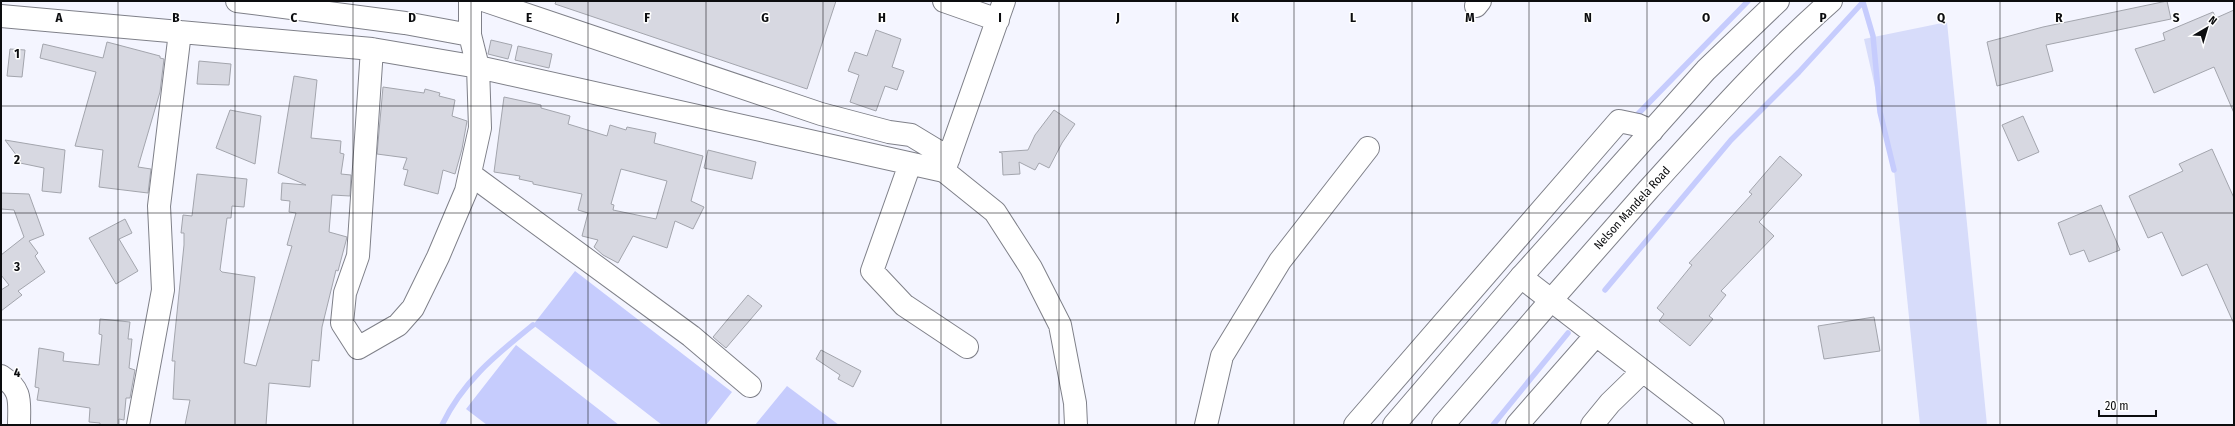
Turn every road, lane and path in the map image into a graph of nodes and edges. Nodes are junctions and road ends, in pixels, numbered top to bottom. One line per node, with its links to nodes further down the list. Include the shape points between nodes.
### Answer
1 (237, 1): 10 (street, via 405,23)
2 (470, 1): 10 (street)
3 (486, 1): 16 (street, via 821,114 889,132 911,135)
4 (944, 1): 7 (street)
5 (1778, 1): 13 (street, via 1706,70)
6 (1831, 1): 19 (street, Nelson Mandela Road, via 1797,31 1728,101)
7 (1001, 11): 16 (street)
8 (1, 16): 9 (street)
9 (180, 32): 11 (street); 26 (street, via 159,206 163,290)
10 (470, 35): 12 (street)
11 (372, 49): 12 (street); 17 (street, via 358,256 345,293 342,323 358,348 398,325 413,308 438,257 466,191)
12 (478, 67): 15 (street); 17 (street, via 480,128)
13 (1652, 131): 18 (street); 29 (street, via 1619,121)
14 (1368, 148): 28 (street, via 1280,261 1222,356)
15 (910, 164): 16 (street); 21 (street, via 872,271 904,305)
16 (946, 165): 27 (street, via 995,212 1031,268 1060,325 1075,403)
17 (470, 174): 24 (street, via 691,336)
18 (1521, 278): 19 (street); 30 (street)
19 (1550, 300): 20 (street); 31 (street, Nelson Mandela Road)
20 (1596, 335): 22 (street); 32 (street)
21 (967, 347)
22 (1643, 371): 33 (street, via 1610,403); 34 (street)
23 (1, 376): 25 (street, via 10,382 19,394)
24 (750, 386)
25 (19, 425)
26 (138, 425)
27 (1076, 425)
28 (1206, 425)
29 (1355, 425)
30 (1394, 425)
31 (1443, 425)
32 (1516, 425)
33 (1592, 425)
34 (1713, 425)

